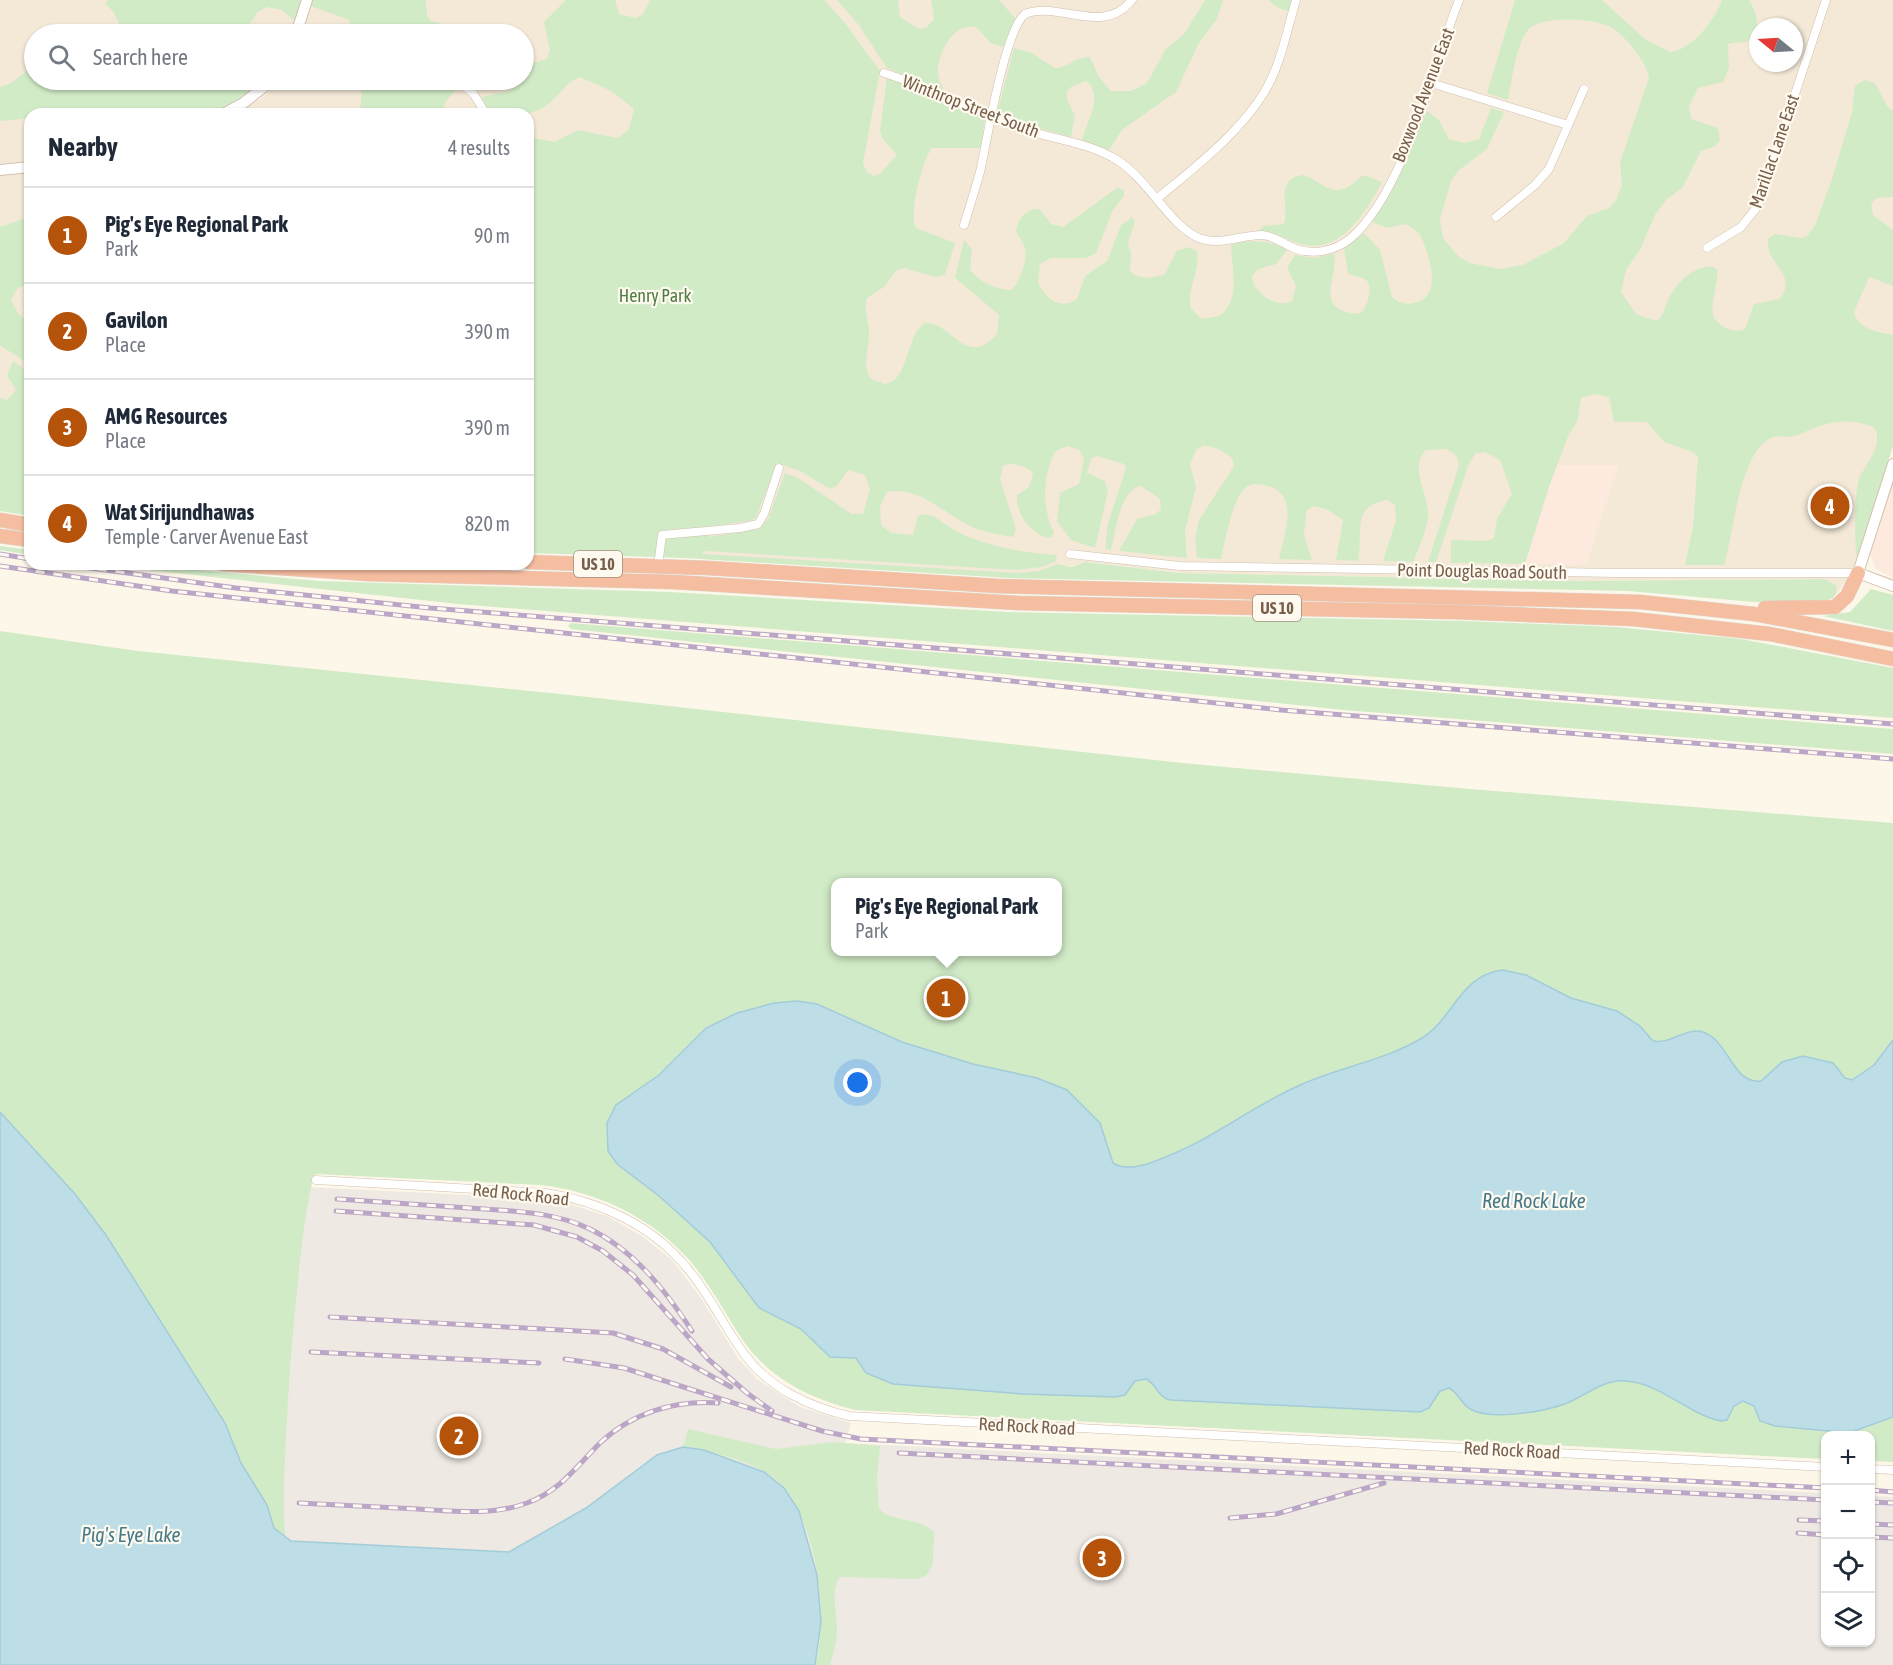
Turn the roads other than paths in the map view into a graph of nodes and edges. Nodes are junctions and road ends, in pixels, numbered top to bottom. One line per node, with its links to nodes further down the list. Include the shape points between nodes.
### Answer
1 (308, 0): 6 (street)
2 (1132, 0): 14 (street, via 1123,9 1106,15 1053,6 1034,9 1023,16 1014,34)
3 (1296, 0): 18 (street, via 1272,76 1259,100 1207,156)
4 (1459, 0): 8 (street, Boxwood Avenue East)
5 (1826, 0): 22 (street, Marillac Lane East, via 1758,206 1737,230)
6 (300, 24)
7 (884, 73): 14 (street, Winthrop Street South)
8 (1431, 83): 15 (street); 20 (street, Boxwood Avenue East, via 1394,172)
9 (1584, 89): 15 (street)
10 (260, 90): 12 (street)
11 (469, 90): 13 (street)
12 (234, 108)
13 (482, 108)
14 (991, 116): 18 (street, Winthrop Street South, via 1108,155 1135,173); 21 (street)
15 (1568, 125): 19 (street, via 1557,155 1543,176)
16 (24, 168): 17 (street)
17 (0, 170)
18 (1158, 198): 20 (street, Winthrop Street South, via 1183,227 1199,238 1271,236 1310,252 1339,246)
19 (1496, 217)
20 (1367, 219)
21 (964, 225)
22 (1707, 248)
23 (1893, 464): 33 (street)
24 (780, 468): 31 (street, via 758,524 663,535)
25 (0, 520): 26 (highway)
26 (24, 524)
27 (0, 536): 28 (highway)
28 (24, 539)
29 (1070, 554): 33 (street, Point Douglas Road South, via 1179,566)
30 (534, 562): 31 (highway, US 10)
31 (658, 566): 35 (highway, US 10, via 998,586 1499,597)
32 (313, 570): 37 (highway, US 10, via 658,581 1018,603 1444,611 1651,620 1770,634)
33 (1858, 573): 34 (street, Point Douglas Road South); 35 (highway, via 1842,602 1828,608)
34 (1893, 586)
35 (1677, 605): 36 (highway, US 10, via 1784,619)
36 (1893, 640)
37 (1893, 659)
38 (316, 1180): 39 (street, Red Rock Road, via 546,1193 609,1210 648,1232 680,1259 705,1291 744,1355 766,1378 807,1402 849,1416)
39 (1821, 1467)
40 (1875, 1469): 41 (street)
41 (1893, 1470)

